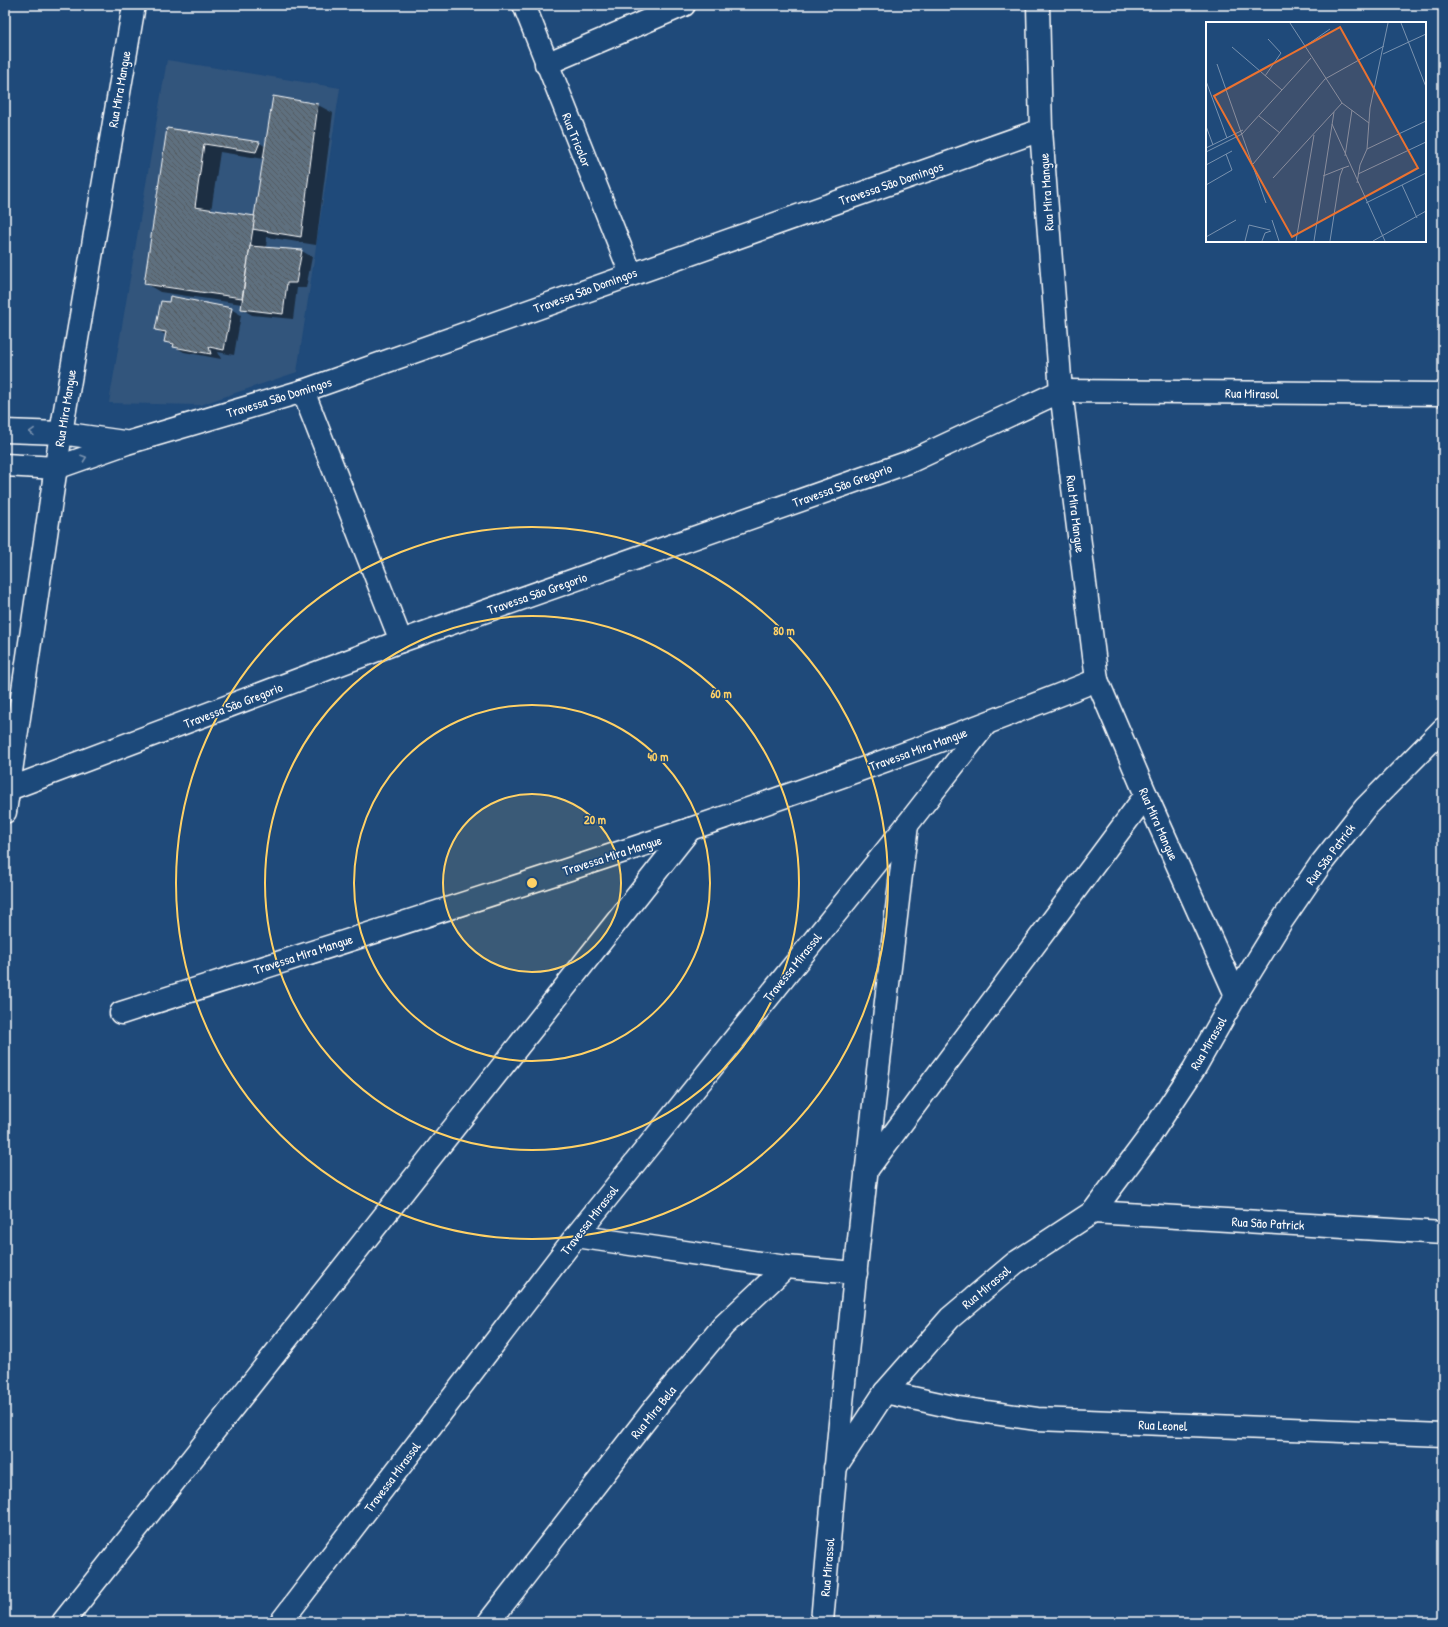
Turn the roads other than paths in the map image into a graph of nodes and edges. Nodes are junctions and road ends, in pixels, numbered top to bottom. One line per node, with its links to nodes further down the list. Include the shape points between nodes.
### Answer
1 (134, 5): 12 (street, Rua Mira Mangue)
2 (524, 5): 5 (street, Rua Tricolor)
3 (684, 5): 5 (street)
4 (1040, 5): 6 (street, Rua Mira Mangue)
5 (546, 64): 7 (street, Rua Tricolor)
6 (1041, 130): 7 (street, Travessa São Domingos); 8 (street, Rua Mira Mangue)
7 (630, 274): 9 (street, Travessa São Domingos)
8 (1061, 391): 10 (street, Rua Mirasol); 16 (street, Travessa São Gregorio, via 909,462); 17 (street, Rua Mira Mangue)
9 (303, 392): 13 (street, Travessa São Domingos); 16 (street)
10 (1443, 394)
11 (5, 431): 12 (street, Travessa São Domingos, one-way to 11)
12 (61, 433): 13 (street, Travessa São Domingos); 15 (street, Rua Mira Mangue)
13 (127, 443): 15 (street, Travessa São Domingos, one-way to 13)
14 (5, 465): 15 (street, Travessa São Domingos)
15 (56, 468): 20 (street, Rua Mira Mangue)
16 (401, 641): 20 (street, Travessa São Gregorio)
17 (1097, 680): 18 (street, Travessa Mira Mangue); 21 (street, Rua Mira Mangue)
18 (985, 725): 23 (street, Travessa Mirassol); 24 (street, Travessa Mira Mangue)
19 (1443, 729): 25 (street, Rua São Patrick, via 1365,808 1320,864)
20 (9, 789): 22 (street, Rua Mira Mangue)
21 (1146, 795): 25 (street, Rua Mira Mangue); 27 (street)
22 (5, 812)
23 (907, 825): 27 (street); 30 (street, Travessa Mirassol)
24 (690, 829): 26 (street, Travessa Mira Mangue); 36 (street)
25 (1236, 995): 28 (street, Rua Mirassol, via 1194,1069 1149,1137)
26 (121, 1013)
27 (865, 1172): 32 (street)
28 (1093, 1212): 29 (street, Rua São Patrick); 33 (street, Rua Mirassol, via 1015,1263 950,1318)
29 (1443, 1233)
30 (576, 1236): 31 (street); 37 (street, Travessa Mirassol)
31 (786, 1267): 32 (street); 38 (street, Rua Mira Bela, via 723,1326 658,1404)
32 (856, 1273): 35 (street)
33 (885, 1392): 34 (street, Rua Leonel, via 958,1408 1037,1420); 35 (street, Rua Mirassol)
34 (1443, 1435)
35 (835, 1468): 39 (street, Rua Mirassol)
36 (64, 1622)
37 (281, 1622)
38 (489, 1622)
39 (822, 1622)

